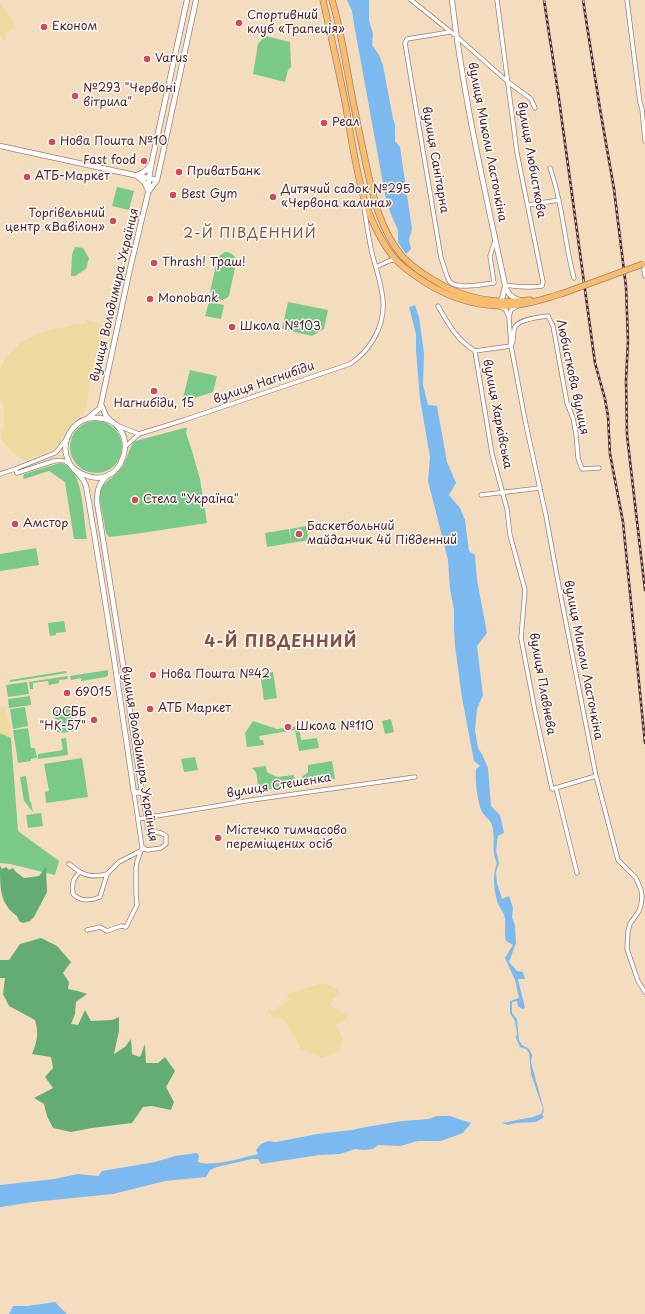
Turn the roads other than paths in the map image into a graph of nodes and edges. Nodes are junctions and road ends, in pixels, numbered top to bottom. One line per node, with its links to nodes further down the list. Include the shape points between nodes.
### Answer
1 (187, 0): 19 (street)
2 (196, 0): 23 (street, вулиця Володимира Українця)
3 (323, 0): 12 (main road)
4 (332, 0): 11 (main road)
5 (411, 0): 9 (street)
6 (452, 0): 10 (street, вулиця Миколи Ласточкіна)
7 (497, 0): 13 (street, вулиця Любисткова)
8 (627, 0): 15 (street)
9 (450, 32): 10 (street); 28 (street, вулиця Санітарна, via 407,39 405,42 441,258 450,281 460,286 494,283 490,256)
10 (456, 36): 13 (street); 28 (street, вулиця Миколи Ласточкіна)
11 (342, 43): 12 (main road); 17 (main road)
12 (334, 45): 18 (main road)
13 (508, 82): 14 (street, via 531,99); 27 (street, вулиця Любисткова, via 517,153)
14 (535, 108)
15 (645, 141)
16 (0, 146): 21 (street)
17 (364, 156): 18 (main road); 36 (main road, via 382,224 402,256 433,281 456,292)
18 (355, 158): 24 (main road)
19 (152, 161): 21 (street, via 147,170); 22 (street, вулиця Володимира Українця)
20 (550, 168): 26 (street)
21 (136, 175): 22 (street); 25 (street)
22 (149, 178): 23 (street); 25 (street, вулиця Володимира Українця)
23 (157, 180): 25 (street, вулиця Володимира Українця)
24 (362, 190): 29 (main road, via 375,226); 31 (street, вулиця Нагнибіди)
25 (149, 191): 41 (street, вулиця Володимира Українця)
26 (559, 200): 27 (street); 33 (street, via 568,258)
27 (528, 205): 34 (street, вулиця Любисткова, via 543,284 522,288)
28 (495, 240): 34 (street, вулиця Миколи Ласточкіна)
29 (397, 261): 31 (street, via 392,260); 36 (main road, via 428,286 453,298 478,304)
30 (644, 264): 32 (street); 35 (main road, bridge, via 561,294)
31 (376, 267): 44 (street, вулиця Нагнибіди, via 383,314 379,328 360,358 350,364)
32 (645, 276)
33 (574, 278)
34 (505, 286): 35 (street, via 512,298); 36 (street, via 502,299)
35 (520, 303): 36 (main road); 38 (street, via 511,310)
36 (496, 304): 38 (street, via 506,310)
37 (438, 306): 40 (street, вулиця Харківська, via 452,331 465,345)
38 (509, 316): 39 (street, вулиця Миколи Ласточкіна)
39 (511, 346): 40 (street); 47 (street, Любисткова вулиця, via 519,322 548,316 551,320 567,403 573,418 578,458 582,469); 52 (street, вулиця Миколи Ласточкіна)
40 (475, 351): 53 (street, вулиця Харківська, via 492,454)
41 (102, 404): 42 (street, via 95,414); 43 (street, via 106,416)
42 (86, 419): 43 (street, via 104,419); 45 (street, via 74,426)
43 (116, 425): 44 (street); 46 (street)
44 (139, 434): 46 (street, вулиця Нагнибіди)
45 (66, 438): 48 (street, вулиця Володимира Українця, via 66,456); 49 (street, via 55,453)
46 (126, 446): 51 (street, вулиця Володимира Українця, via 118,468)
47 (599, 468)
48 (74, 469): 49 (street, via 60,460); 51 (street, via 88,477); 59 (street, вулиця Володимира Українця, via 84,479 95,537)
49 (16, 471): 50 (street)
50 (0, 474)
51 (108, 475): 58 (street, вулиця Володимира Українця, via 98,486 97,502)
52 (540, 488): 53 (street); 55 (street, вулиця Миколи Ласточкіна)
53 (503, 492): 54 (street); 57 (street, вулиця Плавнева, via 509,532 526,592 521,638 552,789)
54 (481, 494)
55 (596, 776): 57 (street); 68 (street, вулиця Миколи Ласточкіна, via 618,860 636,878 641,890 641,905 630,924 627,949 638,981)
56 (415, 777): 60 (street, вулиця Стешенка)
57 (556, 788): 65 (street)
58 (142, 792): 59 (street); 60 (street, вулиця Володимира Українця)
59 (134, 793): 61 (street, вулиця Володимира Українця)
60 (146, 817): 61 (street, вулиця Стешенка); 62 (street, вулиця Володимира Українця, via 148,829 164,834 167,840 162,848)
61 (138, 819): 62 (street, вулиця Володимира Українця)
62 (142, 849): 66 (street, via 118,862); 67 (street, via 136,862 137,905 126,927 121,926 107,931 100,927)
63 (69, 864): 64 (street)
64 (80, 872): 66 (street, via 87,876); 66 (street, via 74,877 72,894 83,900 95,900 100,897)
65 (577, 873)
66 (107, 874)
67 (87, 930)
68 (645, 992)

